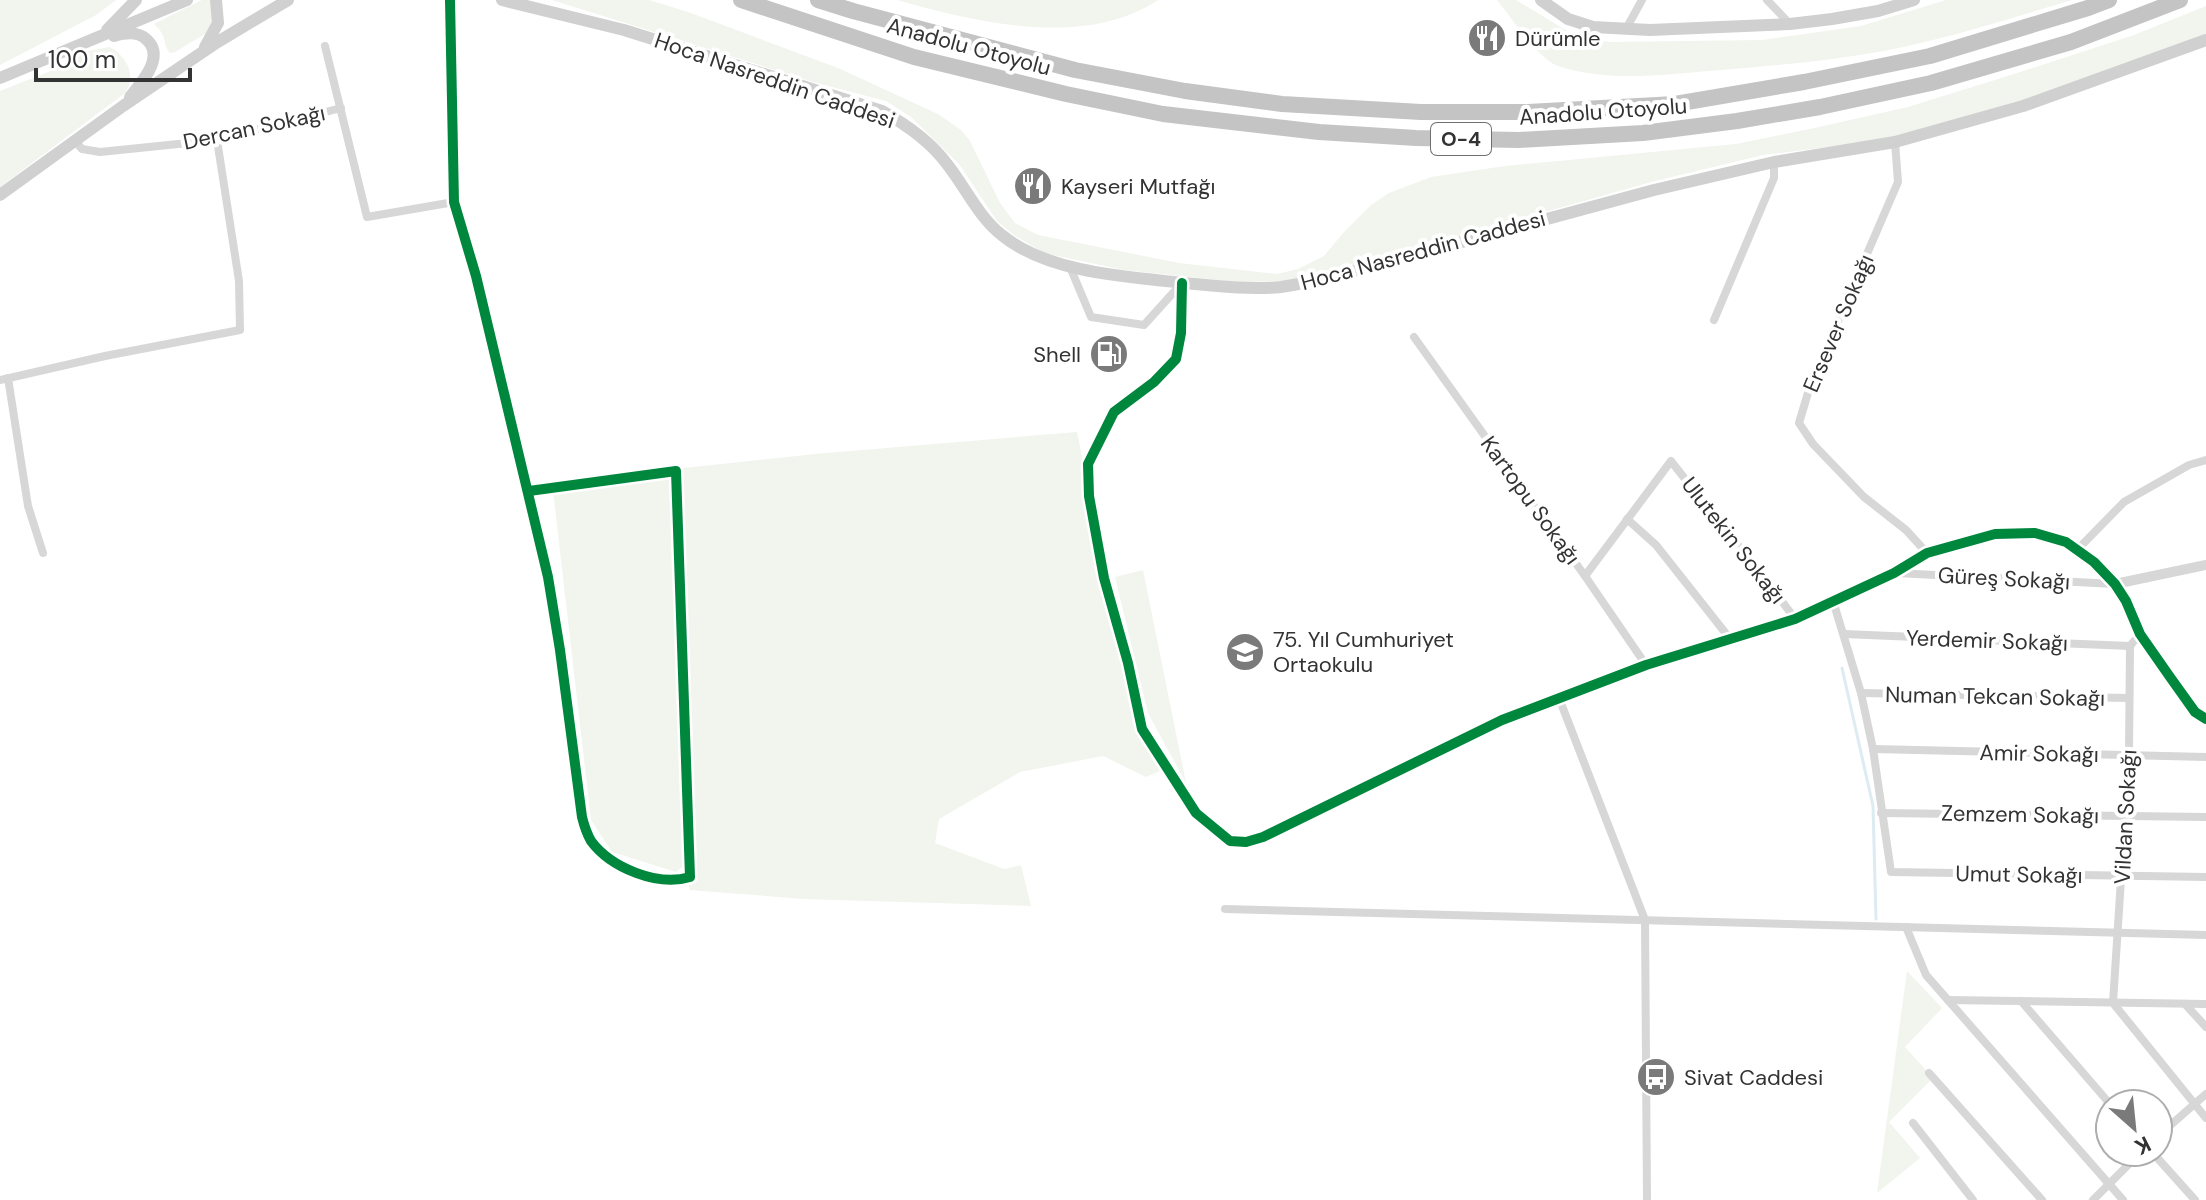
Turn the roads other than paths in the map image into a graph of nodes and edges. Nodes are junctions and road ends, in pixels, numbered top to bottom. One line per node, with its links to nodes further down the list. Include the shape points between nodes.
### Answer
1 (136, 0): 17 (main road)
2 (187, 0): 17 (main road)
3 (216, 0): 20 (main road, via 218,23)
4 (288, 0): 20 (main road)
5 (450, 0): 29 (street)
6 (502, 0): 30 (main road, Hoca Nasreddin Caddesi, via 624,30 882,111 906,124 946,163 1003,237)
7 (741, 0): 14 (highway, Anadolu Otoyolu / O-4, via 914,57 1163,114 1319,132 1519,140 1643,133 1834,104 1931,83 2071,42)
8 (818, 0): 13 (highway, Anadolu Otoyolu / O-4, via 1075,70 1185,91 1282,104 1528,112 1675,104 1804,82 1930,56)
9 (1541, 0): 16 (main road, via 1568,19)
10 (1642, 0): 16 (street)
11 (1767, 0): 15 (street)
12 (1914, 0): 15 (main road)
13 (2109, 0)
14 (2180, 0)
15 (1790, 24): 16 (main road)
16 (1626, 29)
17 (95, 40): 21 (main road); 22 (main road, via 131,33 152,45 147,75)
18 (2206, 40): 26 (main road, Hoca Nasreddin Caddesi, via 2023,106)
19 (325, 46): 23 (street, Dercan Sokağı)
20 (202, 53): 22 (main road)
21 (0, 78)
22 (123, 106): 25 (main road)
23 (341, 108): 24 (street, Dercan Sokağı); 29 (street, Dercan Sokağı, via 367,217)
24 (217, 140): 25 (street, Dercan Sokağı, via 100,152 82,149); 34 (street, via 239,281 240,330)
25 (75, 141): 28 (main road)
26 (1895, 142): 27 (main road, Hoca Nasreddin Caddesi); 40 (street, Ersever Sokağı, via 1898,182 1799,423 1864,497)
27 (1774, 162): 31 (main road, Hoca Nasreddin Caddesi, via 1329,278 1281,287); 32 (street, via 1774,178)
28 (0, 195)
29 (454, 202): 36 (street)
30 (1070, 267): 31 (main road, Hoca Nasreddin Caddesi); 31 (street, via 1091,317 1144,325)
31 (1182, 283): 53 (street, via 1176,359 1114,412 1088,464 1104,578 1142,729 1196,813 1226,839 1253,840 1469,735)
32 (1714, 320)
33 (1414, 337): 43 (street, Kartopu Sokağı)
34 (4, 379): 39 (street, via 28,506)
35 (2206, 460): 38 (street, via 2124,502)
36 (529, 491): 36 (street, via 676,471 690,877 655,878 627,869 589,838 578,794 548,577)
37 (1627, 519): 43 (street, Ulutekin Sokağı); 46 (street, Ulutekin Sokağı, via 1671,461); 49 (street, via 1656,545)
38 (2077, 550): 40 (street, via 2035,533 1995,534); 44 (street)
39 (43, 553)
40 (1927, 553): 42 (street)
41 (2206, 565): 44 (street)
42 (1894, 573): 44 (street, Güreş Sokağı); 45 (street)
43 (1585, 576): 51 (street, Kartopu Sokağı)
44 (2115, 584): 48 (street)
45 (1833, 601): 46 (street); 47 (street)
46 (1795, 619): 49 (street)
47 (1844, 634): 50 (street, Yerdemir Sokağı); 52 (street)
48 (2140, 634): 50 (street); 55 (street, via 2195,712)
49 (1731, 640): 51 (street)
50 (2130, 646): 54 (street, Vildan Sokağı)
51 (1646, 665): 53 (street)
52 (1861, 693): 54 (street, Numan Tekcan Sokağı); 56 (street)
53 (1559, 698): 65 (street)
54 (2129, 698): 57 (street, Vildan Sokağı)
55 (2206, 719)
56 (1873, 749): 57 (street, Amir Sokağı); 59 (street)
57 (2129, 755): 58 (street, Amir Sokağı); 60 (street, Vildan Sokağı)
58 (2206, 757)
59 (1881, 813): 60 (street, Zemzem Sokağı); 62 (street, Umut Sokağı, via 1891,872)
60 (2126, 816): 61 (street, Zemzem Sokağı); 62 (street, Vildan Sokağı)
61 (2206, 817)
62 (2122, 876): 63 (street, Umut Sokağı); 67 (street, Vildan Sokağı)
63 (2206, 877)
64 (1225, 909): 65 (street)
65 (1645, 920): 66 (street); 85 (street)
66 (1906, 927): 67 (street); 69 (street, via 1926,975)
67 (2119, 933): 68 (street); 71 (street, Vildan Sokağı)
68 (2206, 935)
69 (1948, 1000): 70 (street); 84 (street)
70 (2021, 1001): 71 (street); 76 (street)
71 (2113, 1003): 72 (street); 78 (street)
72 (2185, 1004): 73 (street); 74 (street)
73 (2206, 1004)
74 (2206, 1027)
75 (1929, 1073): 87 (street)
76 (2096, 1088)
77 (2206, 1094): 78 (street)
78 (2193, 1104): 79 (street); 80 (street)
79 (2206, 1118)
80 (2174, 1121)
81 (1913, 1123): 86 (street)
82 (2126, 1168): 84 (street)
83 (2166, 1168): 90 (street)
84 (2110, 1185): 88 (street); 89 (street)
85 (1647, 1200)
86 (1973, 1200)
87 (2042, 1200)
88 (2093, 1200)
89 (2123, 1200)
90 (2195, 1200)

